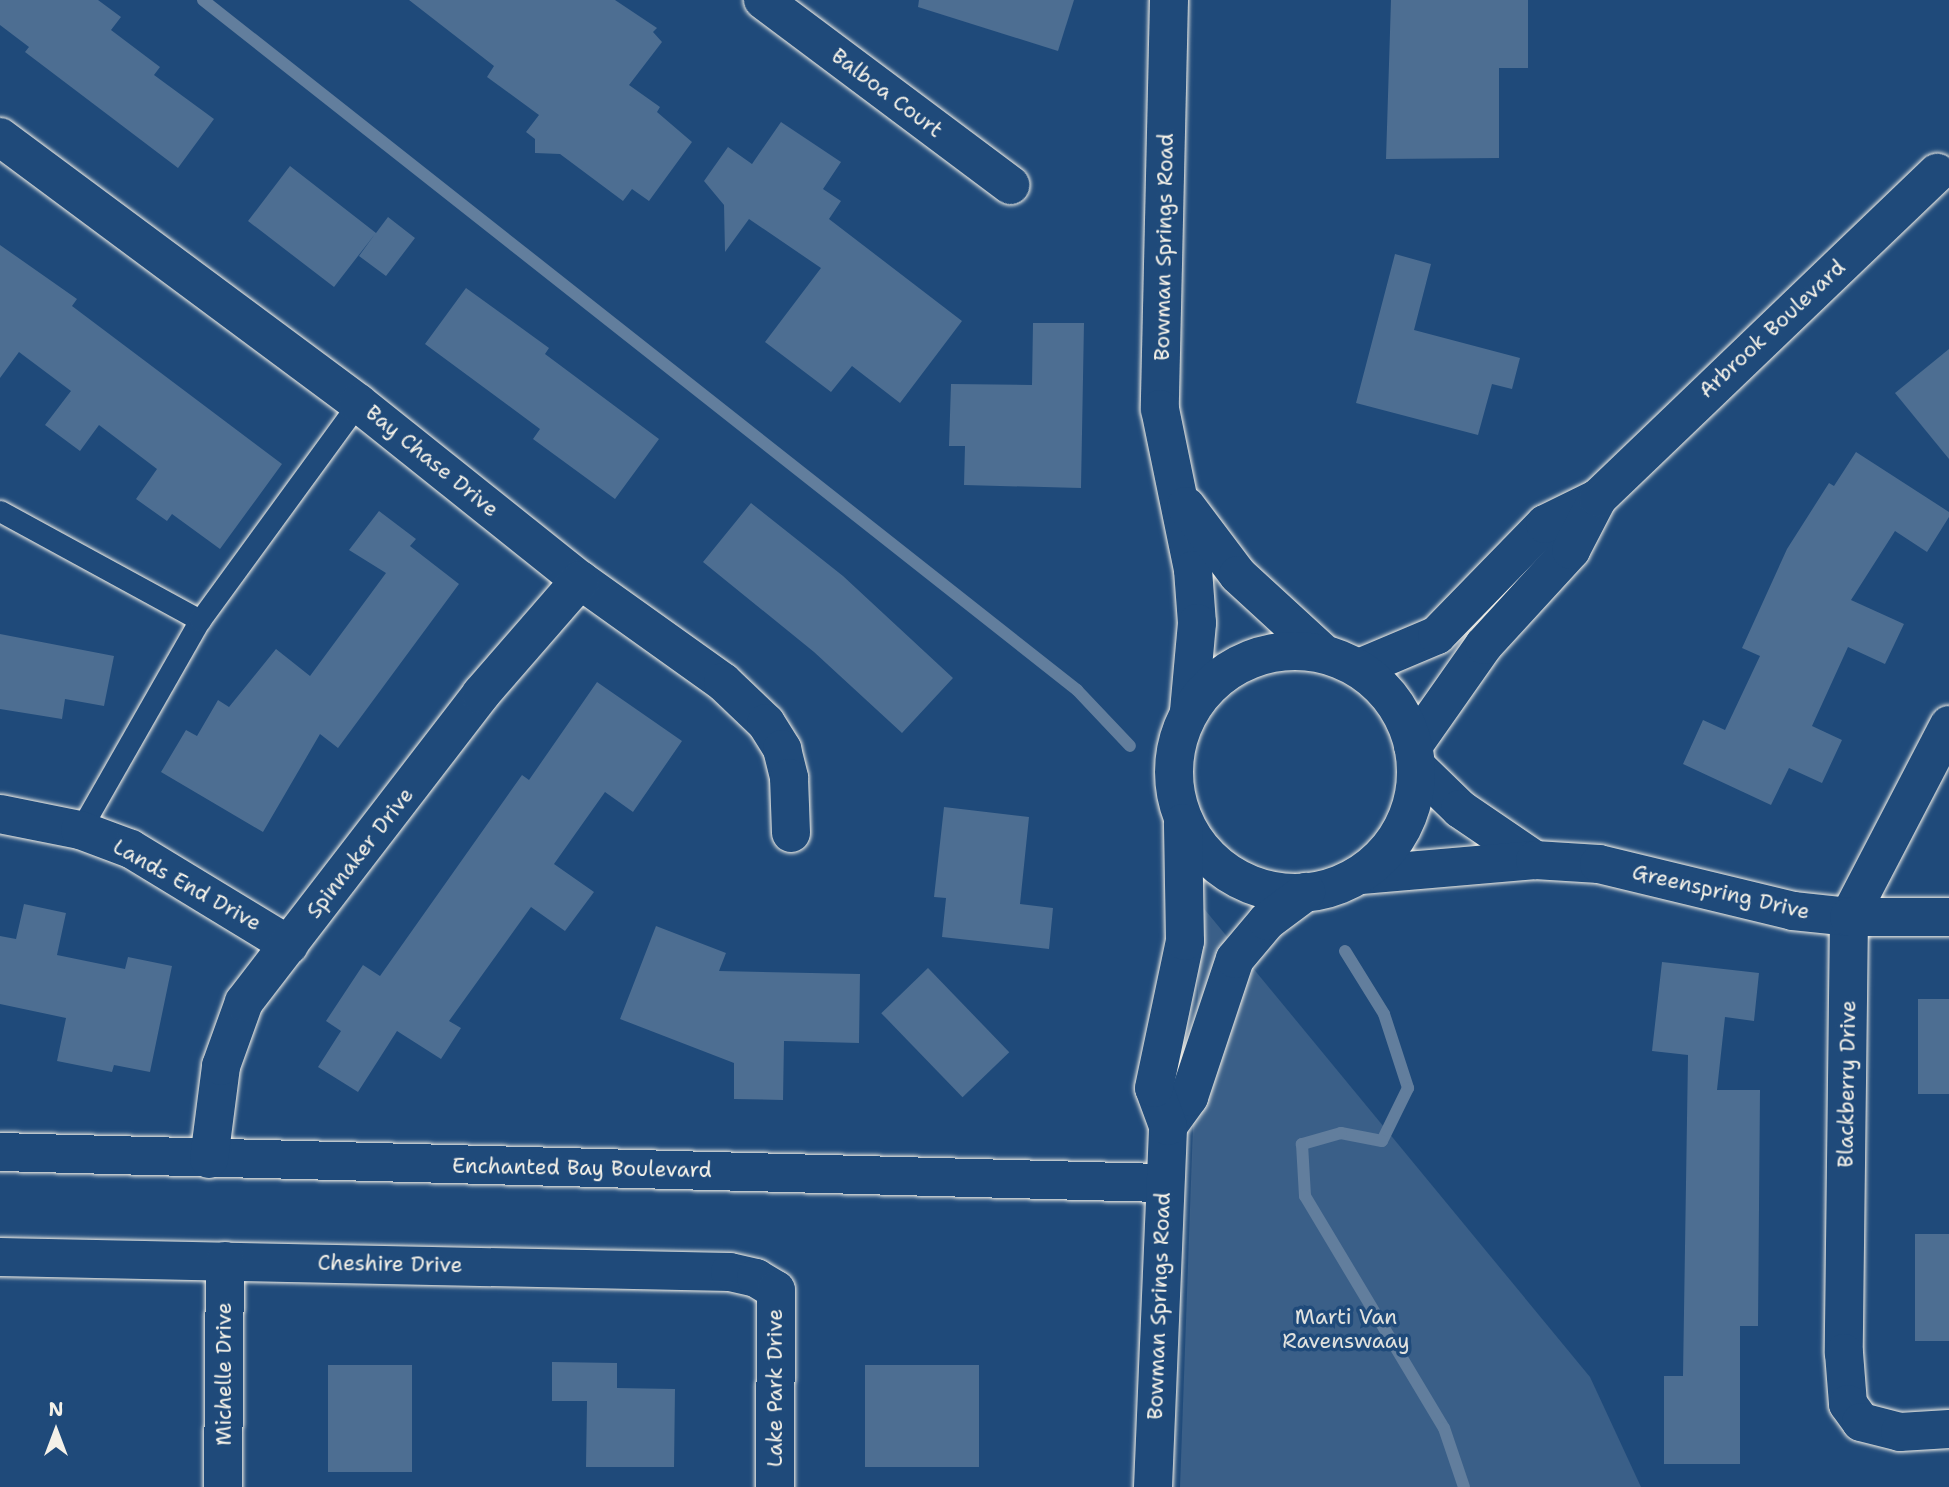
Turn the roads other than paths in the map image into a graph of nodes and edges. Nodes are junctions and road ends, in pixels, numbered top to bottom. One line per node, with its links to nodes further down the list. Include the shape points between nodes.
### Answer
1 (763, 0): 5 (street, Balboa Court)
2 (1169, 0): 7 (street, Bowman Springs Road, via 1160,409)
3 (0, 137): 6 (street, Bay Chase Drive)
4 (1943, 168): 8 (street, Arbrook Boulevard)
5 (1010, 185)
6 (358, 403): 10 (street, Bay Chase Drive); 11 (lane)
7 (1177, 492): 12 (street, Bowman Springs Road, via 1238,575); 14 (street, Bowman Springs Road, via 1193,570 1197,623)
8 (1598, 498): 13 (street, Arbrook Boulevard, via 1545,524 1437,635); 16 (street, Arbrook Boulevard, via 1571,550 1485,645)
9 (0, 511): 11 (lane)
10 (580, 580): 20 (street, Bay Chase Drive, via 723,682 766,723 787,768); 26 (street, Spinnaker Drive, via 481,694)
11 (200, 620): 19 (lane)
12 (1323, 653): 13 (street); 14 (street, via 1284,650 1246,660 1213,680)
13 (1359, 668): 16 (street, via 1389,693 1409,727)
14 (1189, 710): 18 (street, via 1175,747 1173,786)
15 (1949, 725): 24 (street, Blackberry Drive)
16 (1415, 757): 21 (street, Greenspring Drive, via 1460,808); 22 (street, via 1412,809 1392,847)
17 (0, 814): 19 (street, Lands End Drive)
18 (1183, 823): 23 (street, via 1205,855 1239,881 1279,894); 27 (street, Bowman Springs Road, via 1185,941 1154,1088)
19 (79, 830): 26 (street, Lands End Drive, via 131,849)
20 (790, 833)
21 (1535, 859): 22 (street, Greenspring Drive); 24 (street, Greenspring Drive, via 1599,864 1793,911)
22 (1361, 875): 23 (street, via 1322,892)
23 (1306, 892): 27 (street, via 1267,920 1235,959 1189,1097)
24 (1849, 917): 25 (street, Greenspring Drive); 34 (street, Blackberry Drive, via 1844,1353 1848,1404 1861,1422 1900,1432)
25 (1949, 918)
26 (289, 945): 29 (street, Spinnaker Drive, via 244,1002 221,1066)
27 (1168, 1126): 30 (street, Bowman Springs Road)
28 (0, 1152): 29 (street, Enchanted Bay Boulevard)
29 (209, 1159): 30 (street, Enchanted Bay Boulevard)
30 (1164, 1183): 37 (street, Bowman Springs Road)
31 (0, 1257): 32 (street, Cheshire Drive)
32 (225, 1261): 33 (street, Cheshire Drive, via 730,1272 757,1278); 35 (street, Michelle Drive)
33 (776, 1290): 36 (street, Lake Park Drive)
34 (1949, 1429)
35 (223, 1487)
36 (775, 1487)
37 (1153, 1487)

